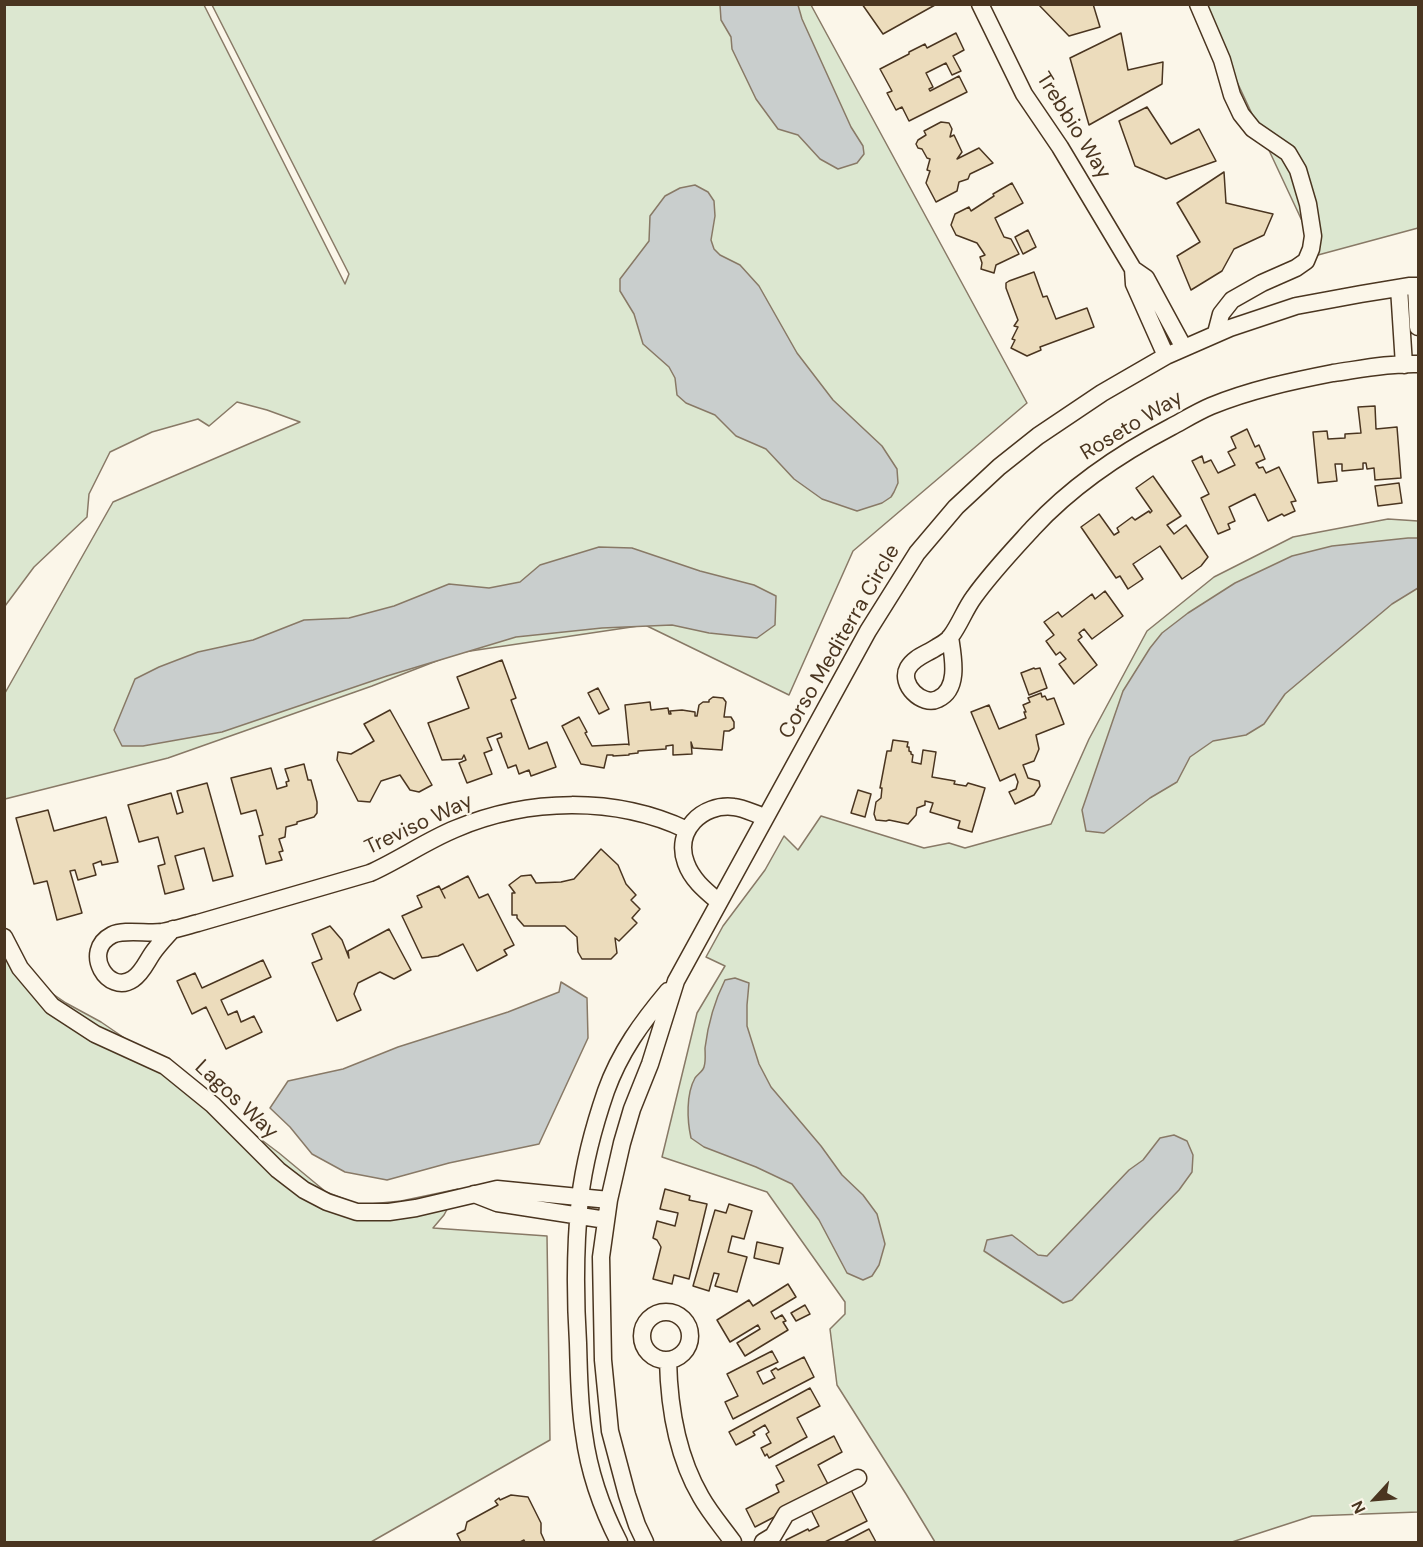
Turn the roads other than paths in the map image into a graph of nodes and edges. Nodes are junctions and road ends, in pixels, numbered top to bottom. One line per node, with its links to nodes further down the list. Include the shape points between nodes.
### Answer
1 (980, 4): 3 (street, Trebbio Way, via 1024,94)
2 (1198, 4): 6 (street, via 1241,114 1253,129 1288,153 1298,170 1314,236 1306,261 1232,300 1221,314)
3 (1133, 269): 7 (street, Trebbio Way, via 1146,278); 8 (street, Trebbio Way, via 1134,284)
4 (1411, 287): 5 (street); 6 (street, Corso Mediterra Circle, via 1296,306); 9 (street, Roseto Way)
5 (1419, 327)
6 (1216, 333): 7 (street, Corso Mediterra Circle)
7 (1184, 348): 8 (street, Corso Mediterra Circle)
8 (1166, 356): 11 (street, Corso Mediterra Circle, via 1038,436 956,507 917,553 868,631)
9 (1411, 364): 10 (street, Roseto Way, via 1361,368 1286,382 1210,406 1143,441 1094,472 1045,515 974,597)
10 (950, 637)
11 (765, 817): 12 (street, via 735,807 708,809); 13 (street, Corso Mediterra Circle)
12 (687, 831): 13 (street, via 682,850 686,864 693,877); 14 (street, Treviso Way, via 633,811 530,807 476,820 370,873)
13 (719, 902): 16 (street, Corso Mediterra Circle)
14 (173, 929)
15 (4, 937): 17 (street, Lagos Way, via 20,968 52,1006 95,1034 165,1066 304,1190 357,1212 416,1208)
16 (676, 981): 18 (street, Corso Mediterra Circle, via 642,1023 607,1090); 19 (street, Corso Mediterra Circle, via 632,1109)
17 (474, 1194): 18 (street, Lagos Way, via 498,1189); 20 (street, via 497,1203)
18 (580, 1197): 19 (street, Lagos Way); 20 (street, Corso Mediterra Circle)
19 (609, 1200): 21 (street, Corso Mediterra Circle)
20 (579, 1216): 21 (street); 24 (street, Corso Mediterra Circle, via 576,1318 584,1435 602,1503)
21 (606, 1220): 25 (street, Corso Mediterra Circle, via 601,1257 603,1360 610,1431 636,1525)
22 (668, 1360): 26 (street, via 670,1406 690,1476)
23 (858, 1478): 27 (street, via 786,1514 773,1536)
24 (619, 1542)
25 (645, 1542)
26 (733, 1542)
27 (763, 1542)

